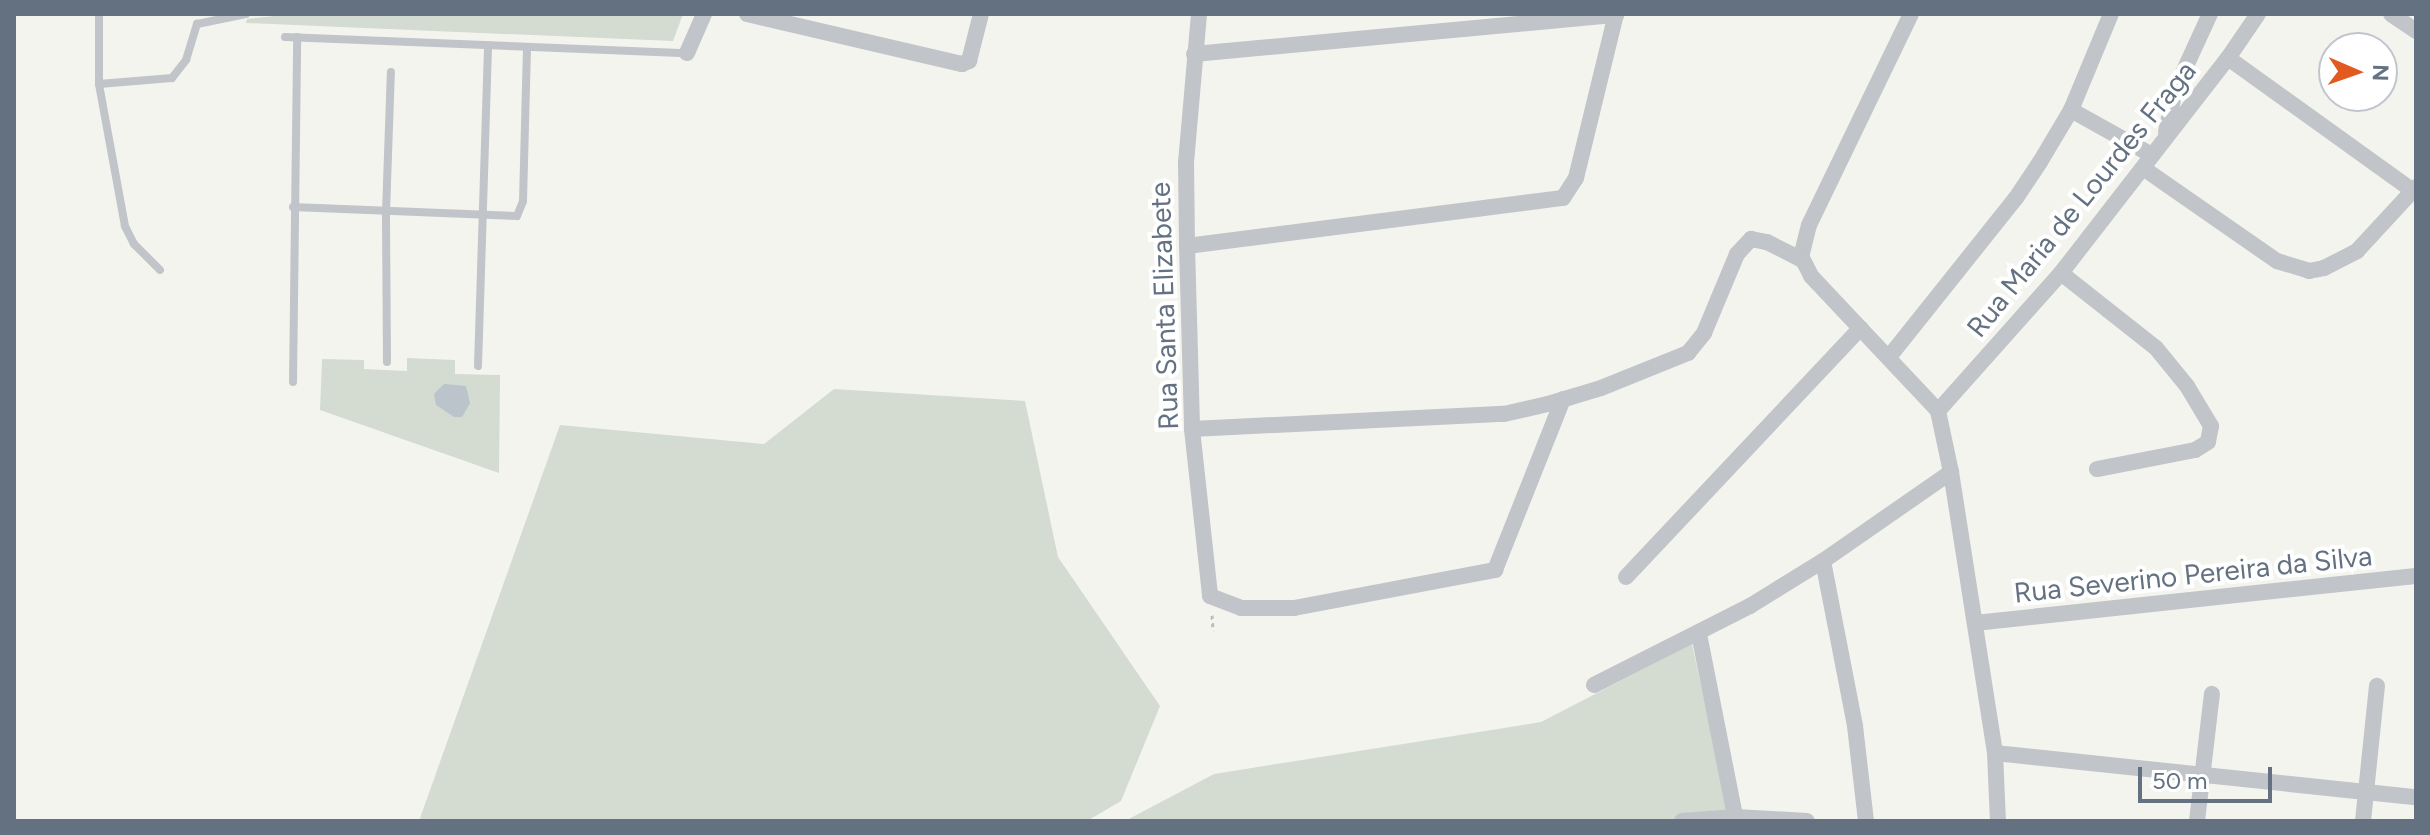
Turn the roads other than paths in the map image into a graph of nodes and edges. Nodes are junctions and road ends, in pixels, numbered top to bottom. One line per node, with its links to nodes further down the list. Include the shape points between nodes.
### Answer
1 (99, 14): 24 (lane)
2 (246, 14): 14 (lane)
3 (704, 14): 20 (street)
4 (747, 14): 5 (street, via 954,63 969,61)
5 (981, 14)
6 (1199, 14): 21 (street, Rua Santa Elizabete)
7 (1616, 14): 13 (street); 32 (street, via 1576,178 1570,191 1552,201)
8 (1911, 14): 33 (street, via 1809,225)
9 (2111, 14): 25 (street)
10 (2210, 14): 26 (street, via 2175,90)
11 (2258, 14): 22 (street, Rua Maria de Lourdes Fraga)
12 (2391, 14): 15 (street)
13 (1554, 17): 21 (street)
14 (201, 18): 24 (lane, via 181,71 172,78)
15 (2416, 31)
16 (285, 37): 17 (lane)
17 (297, 37): 18 (lane); 29 (lane)
18 (488, 45): 19 (lane); 31 (lane)
19 (527, 47): 20 (lane); 31 (lane, via 523,210 512,217)
20 (687, 53)
21 (1194, 54): 32 (street, Rua Santa Elizabete, via 1186,162)
22 (2228, 58): 26 (street, Rua Maria de Lourdes Fraga); 28 (street)
23 (391, 72): 30 (lane)
24 (99, 84): 34 (lane, via 125,226 134,244)
25 (2071, 110): 27 (street); 37 (street, via 2016,198)
26 (2165, 136): 27 (street, Rua Maria de Lourdes Fraga)
27 (2148, 161): 28 (street, via 2277,261 2309,271 2357,251); 35 (street, Rua Maria de Lourdes Fraga)
28 (2414, 189)
29 (293, 207): 30 (lane); 40 (lane)
30 (386, 212): 31 (lane); 38 (lane)
31 (482, 216): 39 (lane)
32 (1187, 246): 43 (street, Rua Santa Elizabete)
33 (1801, 259): 36 (street); 41 (street, via 1751,239 1737,254 1704,333 1688,353)
34 (160, 270)
35 (2061, 273): 42 (street, Rua Maria de Lourdes Fraga); 44 (street, via 2156,348 2211,426 2208,442 2195,450)
36 (1861, 328): 37 (street); 48 (street)
37 (1889, 357): 42 (street)
38 (387, 362)
39 (478, 366)
40 (293, 382)
41 (1563, 399): 43 (street, via 1504,414); 43 (street, Rua Santa Elizabete, via 1495,570 1294,608 1241,608 1210,596)
42 (1938, 411): 45 (street)
43 (1192, 429)
44 (2097, 469)
45 (1951, 472): 46 (street); 49 (street)
46 (1823, 561): 50 (street); 61 (street, via 1855,726)
47 (2416, 576): 49 (street, Rua Severino Pereira da Silva)
48 (1626, 577)
49 (1975, 623): 54 (street)
50 (1699, 634): 51 (street); 58 (street)
51 (1594, 685)
52 (2377, 686): 56 (street)
53 (2212, 694): 55 (street)
54 (1995, 753): 55 (street); 62 (street)
55 (2205, 774): 56 (street); 63 (street)
56 (2367, 791): 57 (street); 64 (street)
57 (2416, 797)
58 (1736, 819): 59 (street); 60 (street)
59 (1682, 821)
60 (1807, 821)
61 (1866, 821)
62 (1998, 821)
63 (2197, 821)
64 (2363, 821)

